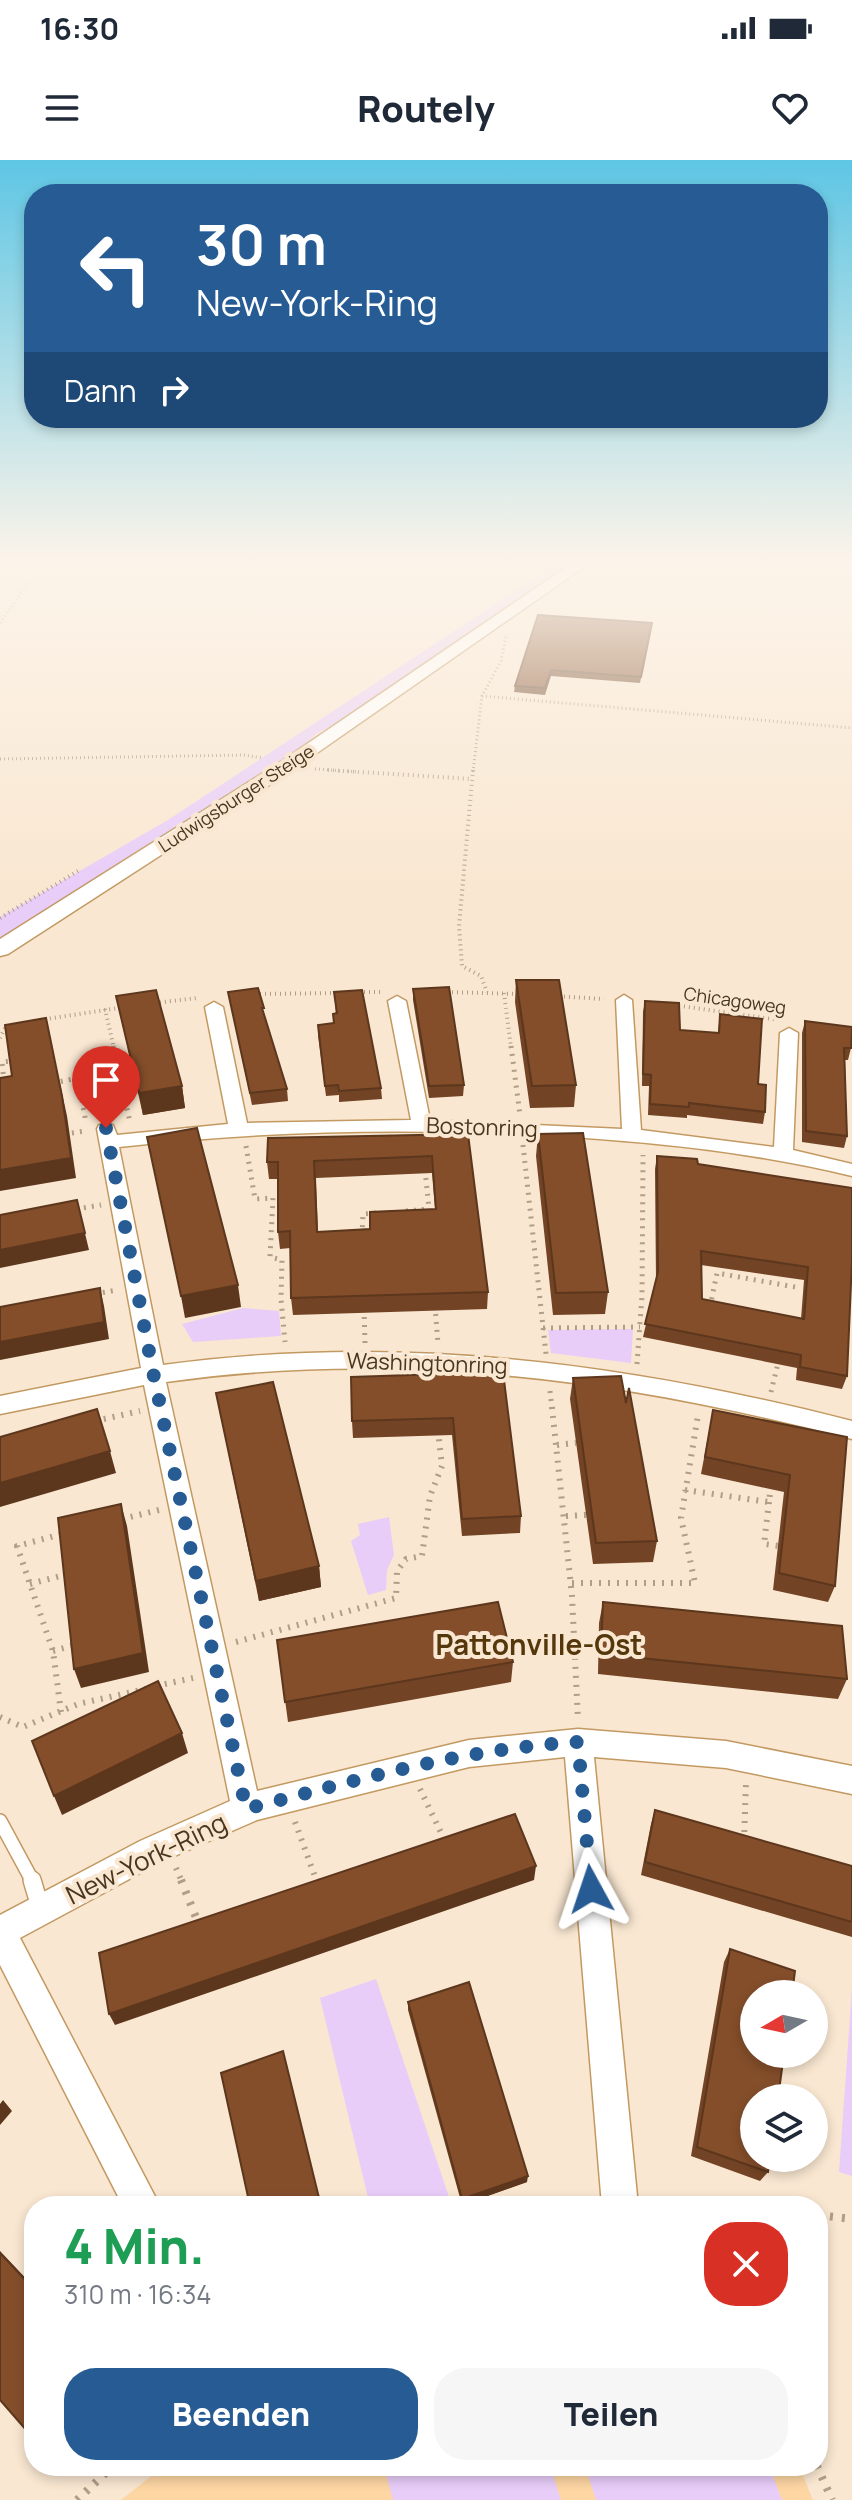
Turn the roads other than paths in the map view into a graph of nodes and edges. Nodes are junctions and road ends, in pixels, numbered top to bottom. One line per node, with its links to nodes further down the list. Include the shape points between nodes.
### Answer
1 (428, 669): 2 (main road, Ludwigsburger Steige)
2 (0, 949)
3 (396, 996): 7 (street)
4 (624, 1000): 9 (street)
5 (206, 1002): 8 (street)
6 (791, 1028): 10 (street)
7 (422, 1125): 8 (street, Bostonring); 9 (street, Bostonring)
8 (238, 1127): 12 (street, Bostonring, via 98,1136)
9 (638, 1140): 10 (street, Bostonring)
10 (783, 1153): 11 (street, Bostonring)
11 (852, 1170)
12 (153, 1372): 13 (street, Washingtonring); 14 (street, Washingtonring, via 366,1360 547,1369 690,1390); 17 (street)
13 (0, 1405)
14 (852, 1430)
15 (578, 1742): 16 (street, New-York-Ring, via 685,1750); 17 (street, New-York-Ring, via 508,1747 416,1765); 22 (street)
16 (852, 1780)
17 (246, 1809): 19 (street, New-York-Ring)
18 (0, 1821): 19 (lane, via 32,1880)
19 (41, 1910): 20 (street, New-York-Ring)
20 (0, 1932): 21 (street, New-York-Ring)
21 (137, 2196)
22 (619, 2196)

